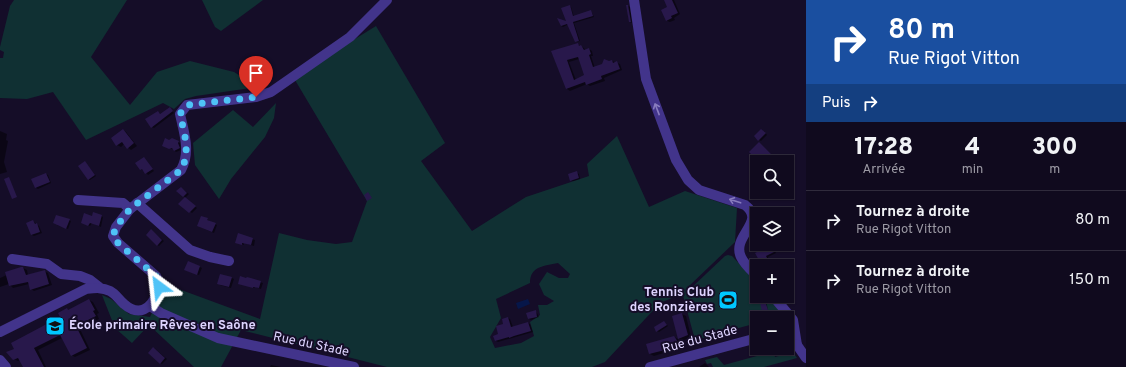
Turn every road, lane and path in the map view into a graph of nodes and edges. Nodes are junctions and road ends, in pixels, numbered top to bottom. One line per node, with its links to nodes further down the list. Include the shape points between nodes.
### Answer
1 (387, 0): 4 (street, via 350,37 271,92 256,97 187,105 180,114 186,142 185,163 181,170)
2 (634, 0): 7 (street, one-way to 2, via 741,257 739,248 740,241 753,222 750,208 699,190 688,180 676,160 646,79)
3 (78, 200): 4 (street)
4 (133, 206): 6 (street, via 190,250 210,258); 10 (street, via 116,227 113,236 160,281)
5 (12, 259): 8 (street, via 47,264 62,274 90,280)
6 (230, 261)
7 (750, 268)
8 (98, 287): 10 (street, via 112,292 125,305 134,309 143,310); 12 (street, via 86,289)
9 (780, 303): 11 (street)
10 (152, 304): 18 (street, Rue du Stade, via 161,313 218,338)
11 (786, 311)
12 (0, 332)
13 (750, 340): 19 (street, Rue du Stade)
14 (794, 346): 15 (street)
15 (806, 358)
16 (0, 360): 17 (street)
17 (6, 367)
18 (354, 367)
19 (650, 367)

